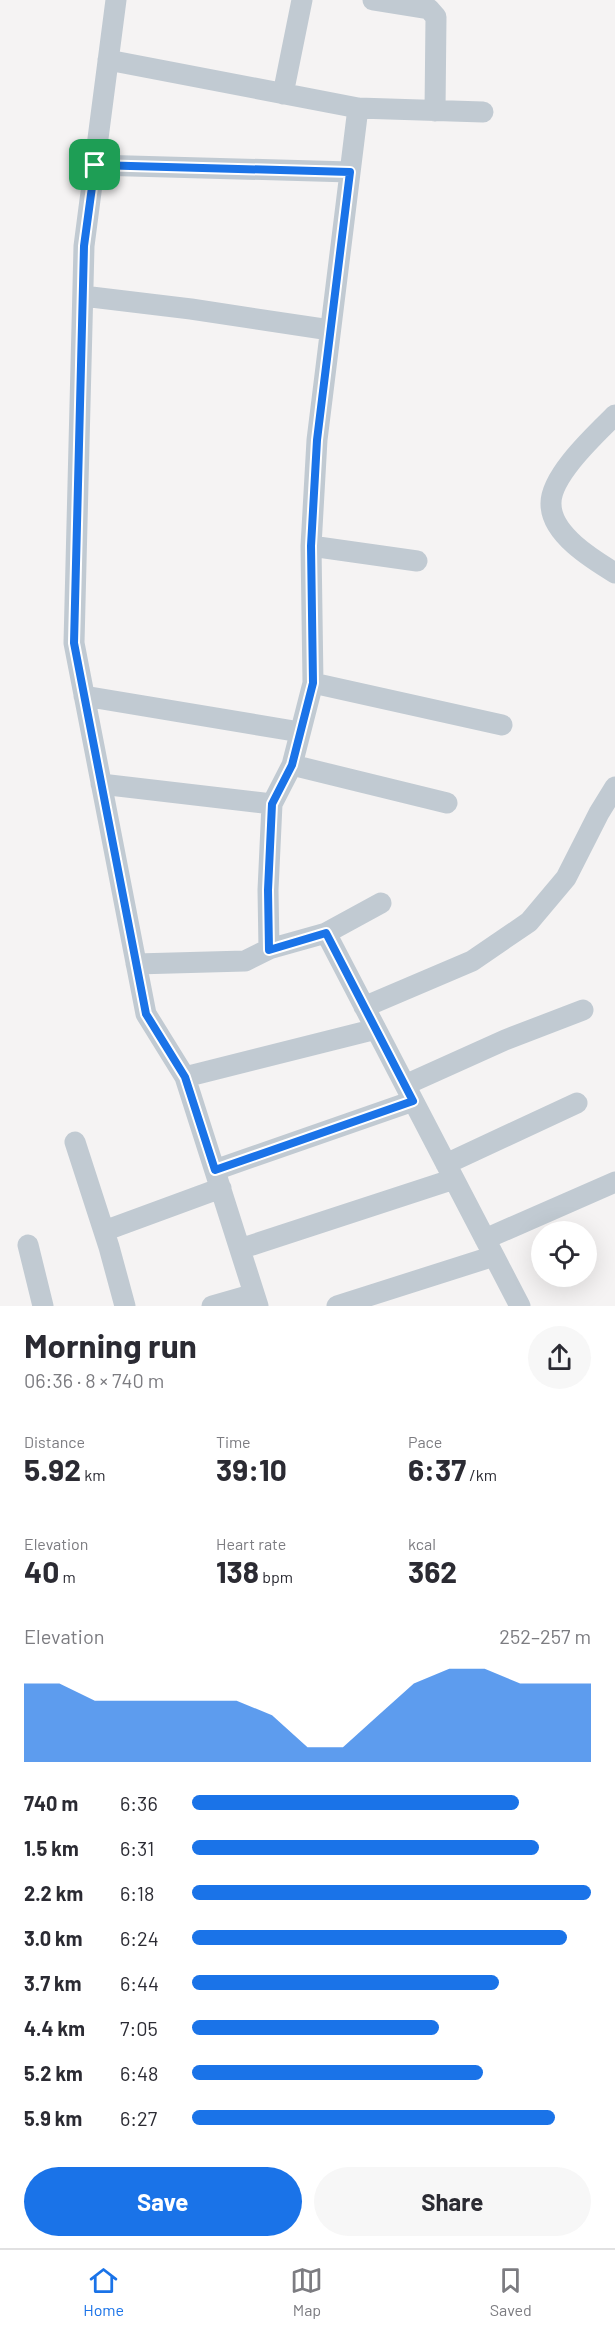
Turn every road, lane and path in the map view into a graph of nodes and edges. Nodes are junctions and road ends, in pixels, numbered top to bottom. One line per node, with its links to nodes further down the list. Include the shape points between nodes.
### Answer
1 (116, 0): 4 (street)
2 (302, 0): 5 (street)
3 (373, 0): 7 (street, via 429,9 436,17)
4 (108, 60): 5 (street); 9 (street)
5 (283, 94): 6 (street)
6 (358, 108): 7 (street); 10 (street)
7 (435, 111): 8 (street)
8 (483, 112)
9 (95, 165): 10 (street); 11 (street, via 84,246)
10 (350, 172): 12 (street)
11 (83, 296): 12 (street); 18 (street, via 74,643)
12 (330, 330): 14 (street, via 317,440)
13 (615, 415): 16 (street, via 558,479 551,503 558,528 589,557)
14 (311, 546): 15 (street); 17 (street)
15 (417, 561)
16 (615, 573)
17 (313, 683): 19 (street); 20 (street)
18 (84, 696): 20 (street); 22 (street)
19 (501, 726)
20 (300, 732): 21 (street)
21 (292, 765): 24 (street); 25 (street)
22 (101, 784): 25 (street); 29 (street)
23 (615, 787): 30 (street, via 566,878 529,922 472,961)
24 (447, 803)
25 (272, 804): 28 (street)
26 (381, 903): 27 (street)
27 (326, 933): 28 (street); 30 (street)
28 (269, 950): 29 (street, via 245,961)
29 (136, 964): 33 (street, via 146,1014)
30 (364, 1007): 32 (street)
31 (583, 1010): 34 (street, via 475,1053)
32 (376, 1029): 33 (street); 34 (street)
33 (185, 1077): 38 (street)
34 (409, 1093): 37 (street); 38 (street)
35 (577, 1103): 37 (street)
36 (75, 1142): 40 (street)
37 (450, 1171): 42 (street); 43 (street)
38 (218, 1179): 40 (street); 43 (street)
39 (615, 1182): 42 (street)
40 (104, 1231): 46 (street)
41 (28, 1245): 45 (street)
42 (489, 1248): 48 (street); 49 (street)
43 (240, 1249): 44 (street)
44 (256, 1300): 47 (street)
45 (43, 1306)
46 (125, 1306)
47 (212, 1306)
48 (337, 1306)
49 (520, 1306)

